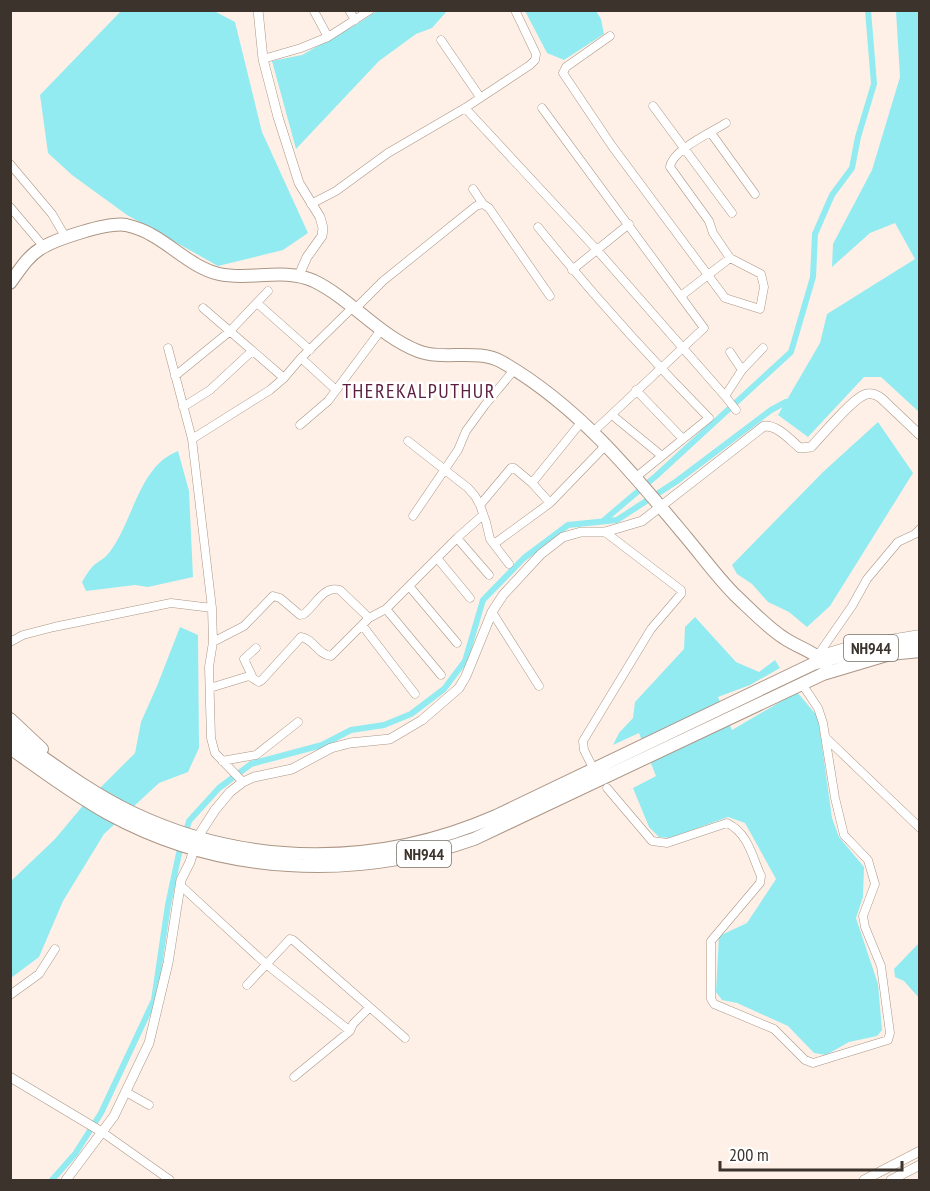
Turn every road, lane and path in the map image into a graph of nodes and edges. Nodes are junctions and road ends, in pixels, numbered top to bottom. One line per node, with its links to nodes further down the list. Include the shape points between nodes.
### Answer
1 (258, 10): 10 (street)
2 (349, 10): 6 (street)
3 (370, 10): 6 (street)
4 (515, 10): 11 (street, via 536,57)
5 (314, 11): 8 (street)
6 (355, 20): 8 (street)
7 (610, 36): 33 (street, via 563,73)
8 (328, 38): 10 (street)
9 (441, 40): 11 (street)
10 (263, 59): 21 (street, via 299,183)
11 (480, 97): 13 (street)
12 (653, 106): 17 (street)
13 (465, 108): 21 (street); 29 (street)
14 (542, 108): 25 (street)
15 (726, 123): 16 (street)
16 (711, 133): 17 (street); 20 (street)
17 (684, 149): 24 (street); 30 (street, via 671,160 670,167 710,222)
18 (10, 164): 27 (street, via 52,214)
19 (473, 189): 22 (street)
20 (755, 194)
21 (311, 204): 32 (street, via 320,217 322,236)
22 (483, 204): 36 (street); 40 (street)
23 (10, 207): 28 (street)
24 (732, 213)
25 (629, 224): 29 (street); 37 (street)
26 (538, 227): 31 (street)
27 (66, 238): 28 (main road); 32 (main road, via 125,225 149,233 205,269 220,274)
28 (44, 247): 34 (main road)
29 (597, 250): 31 (street); 43 (street)
30 (730, 258): 33 (street); 33 (street, via 761,274 764,287 760,309 725,298)
31 (572, 270): 50 (street)
32 (298, 275): 40 (main road, via 325,287)
33 (708, 276): 37 (street)
34 (10, 283)
35 (268, 291): 38 (street)
36 (550, 296)
37 (681, 296): 43 (street, via 704,328)
38 (257, 303): 42 (street); 46 (street)
39 (203, 308): 42 (street)
40 (353, 309): 41 (main road); 46 (street)
41 (381, 330): 51 (main road, via 419,351 480,356 499,360); 55 (street)
42 (229, 332): 47 (street); 53 (street)
43 (683, 347): 50 (street); 57 (street)
44 (168, 348): 53 (street)
45 (763, 348): 52 (street)
46 (310, 350): 49 (street)
47 (252, 351): 54 (street); 58 (street, via 210,390)
48 (730, 352): 52 (street)
49 (301, 358): 54 (street); 55 (street)
50 (660, 368): 56 (street); 66 (street, via 709,418)
51 (514, 370): 61 (main road); 70 (street, via 466,431)
52 (742, 370): 57 (street)
53 (175, 376): 58 (street)
54 (284, 378): 65 (street)
55 (336, 390): 62 (street)
56 (636, 390): 60 (street); 66 (street)
57 (725, 396): 59 (street)
58 (183, 407): 65 (street)
59 (736, 410)
60 (612, 415): 63 (street); 69 (street)
61 (583, 420): 63 (main road); 72 (street)
62 (300, 425)
63 (594, 431): 68 (main road)
64 (920, 435): 75 (street, via 881,398 867,394 852,403 811,447 801,448 777,429 764,426)
65 (192, 439): 87 (street)
66 (683, 439): 69 (street)
67 (408, 441): 70 (street)
68 (607, 444): 71 (main road); 73 (street)
69 (662, 456): 71 (street)
70 (446, 470): 74 (street, via 468,488); 77 (street)
71 (638, 480): 75 (main road)
72 (532, 483): 73 (street); 74 (street, via 511,468)
73 (550, 503): 81 (street)
74 (480, 505): 76 (street)
75 (660, 505): 79 (street, via 642,521); 99 (main road, via 734,594 783,638)
76 (483, 515): 80 (street); 81 (street)
77 (412, 516)
78 (920, 529): 99 (street, via 898,542 867,579)
79 (605, 532): 89 (street, via 563,537 541,554); 116 (street, via 681,590 681,594 651,629 583,741)
80 (457, 538): 82 (street); 84 (street)
81 (494, 544): 83 (street)
82 (437, 558): 85 (street); 86 (street)
83 (509, 564)
84 (489, 575)
85 (409, 586): 88 (street); 96 (street)
86 (470, 597)
87 (212, 608): 94 (street, via 171,603 54,627); 95 (street)
88 (386, 609): 90 (street); 100 (street)
89 (492, 612): 103 (street); 118 (street, via 459,688 422,720 390,739 331,748 292,769)
90 (369, 618): 91 (street); 95 (street, via 334,588 300,615 273,596 244,626)
91 (363, 625): 101 (street, via 331,656 323,655 301,637 262,680); 105 (street)
92 (920, 634): 99 (street, via 848,646)
93 (920, 641): 99 (main road, NH944, via 870,648)
94 (10, 642)
95 (213, 642): 104 (street, via 208,667)
96 (457, 643)
97 (256, 648): 101 (street, via 244,659)
98 (920, 651): 99 (main road, NH944)
99 (824, 662): 102 (main road, NH944 / NH944); 106 (main road, NH944 / NH944)
100 (441, 675)
101 (252, 676): 104 (street)
102 (802, 684): 106 (main road, NH944 / NH944); 110 (street, via 818,708)
103 (539, 686)
104 (210, 688): 114 (street, via 211,738 214,753)
105 (415, 694)
106 (728, 712): 112 (main road, NH944 / NH944)
107 (10, 719): 115 (main road)
108 (298, 722): 114 (street, via 256,755)
109 (10, 734): 115 (main road, NH944 / NH944)
110 (826, 738): 120 (street, via 844,835 868,860 875,884 863,915 864,927 880,966 890,1033 888,1040 813,1064 774,1029 714,1004 711,999 711,941 760,883 761,876 743,834 727,823 667,843 652,841); 121 (street)
111 (10, 748): 117 (main road, NH944 / NH944)
112 (641, 753): 116 (main road, NH944 / NH944); 122 (main road, NH944 / NH944, via 486,834 406,858 343,867 303,867 252,862)
113 (10, 754): 117 (main road)
114 (222, 761): 118 (street)
115 (61, 770): 119 (main road, NH944 / NH944)
116 (594, 770): 122 (main road, NH944 / NH944, via 457,833 390,849 346,855 300,855)
117 (47, 774): 119 (main road, NH944 / NH944)
118 (240, 780): 122 (street)
119 (70, 783): 122 (main road, NH944 / NH944, via 129,818)
120 (607, 788)
121 (919, 826)
122 (193, 842): 123 (street)
123 (180, 885): 125 (street); 133 (street, via 168,963 149,1043)
124 (55, 949): 127 (street, via 39,974)
125 (266, 964): 126 (street); 128 (street, via 293,940); 129 (street)
126 (247, 985)
127 (10, 995)
128 (369, 1008): 129 (street); 130 (street)
129 (350, 1031): 132 (street)
130 (405, 1038)
131 (10, 1077): 135 (street)
132 (294, 1077)
133 (126, 1092): 134 (street); 135 (street, via 114,1116)
134 (149, 1105)
135 (99, 1131): 138 (street); 139 (street)
136 (920, 1151): 142 (street)
137 (920, 1166): 143 (street)
138 (158, 1172): 140 (street); 141 (street)
139 (66, 1180)
140 (152, 1180)
141 (170, 1180)
142 (864, 1180)
143 (891, 1180)

